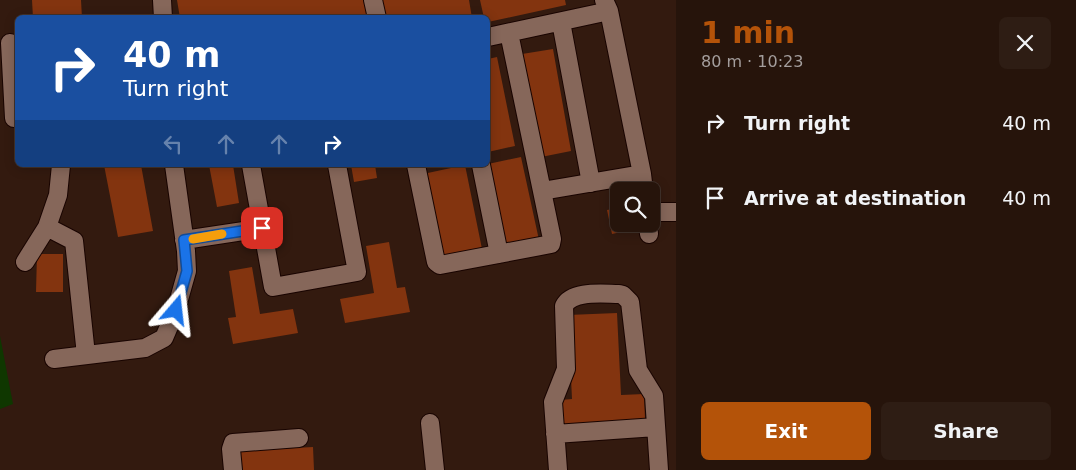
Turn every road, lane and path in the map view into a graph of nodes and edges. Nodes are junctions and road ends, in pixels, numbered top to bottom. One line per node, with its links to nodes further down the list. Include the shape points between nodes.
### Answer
1 (162, 0): 4 (lane)
2 (373, 0): 5 (lane)
3 (607, 6): 6 (lane); 17 (lane)
4 (163, 15)
5 (376, 15)
6 (561, 22): 7 (lane); 18 (lane)
7 (509, 33): 8 (lane); 20 (lane)
8 (490, 37)
9 (10, 43): 10 (lane)
10 (10, 118)
11 (61, 167): 23 (lane, via 58,195)
12 (174, 167): 25 (lane)
13 (251, 167): 24 (lane)
14 (337, 167): 24 (lane, via 357,272 273,287)
15 (416, 167): 26 (lane, via 436,262 443,265)
16 (481, 167): 26 (lane)
17 (643, 182)
18 (591, 183): 19 (lane); 20 (lane)
19 (610, 183)
20 (542, 191): 26 (lane, via 551,244)
21 (660, 212): 22 (lane)
22 (676, 212)
23 (46, 227): 27 (lane); 28 (lane, via 74,241)
24 (262, 228): 25 (lane)
25 (184, 240): 28 (lane, via 187,271 164,338 145,348)
26 (499, 254)
27 (25, 262)
28 (86, 355): 29 (lane)
29 (54, 359)
30 (430, 423): 35 (lane)
31 (656, 427): 32 (lane); 32 (lane, via 654,396 638,370 630,302 619,294 577,296 567,301 563,311 566,369 553,402); 37 (lane)
32 (556, 434): 36 (lane)
33 (299, 438): 34 (lane, via 233,443)
34 (233, 470)
35 (435, 470)
36 (558, 470)
37 (659, 470)

